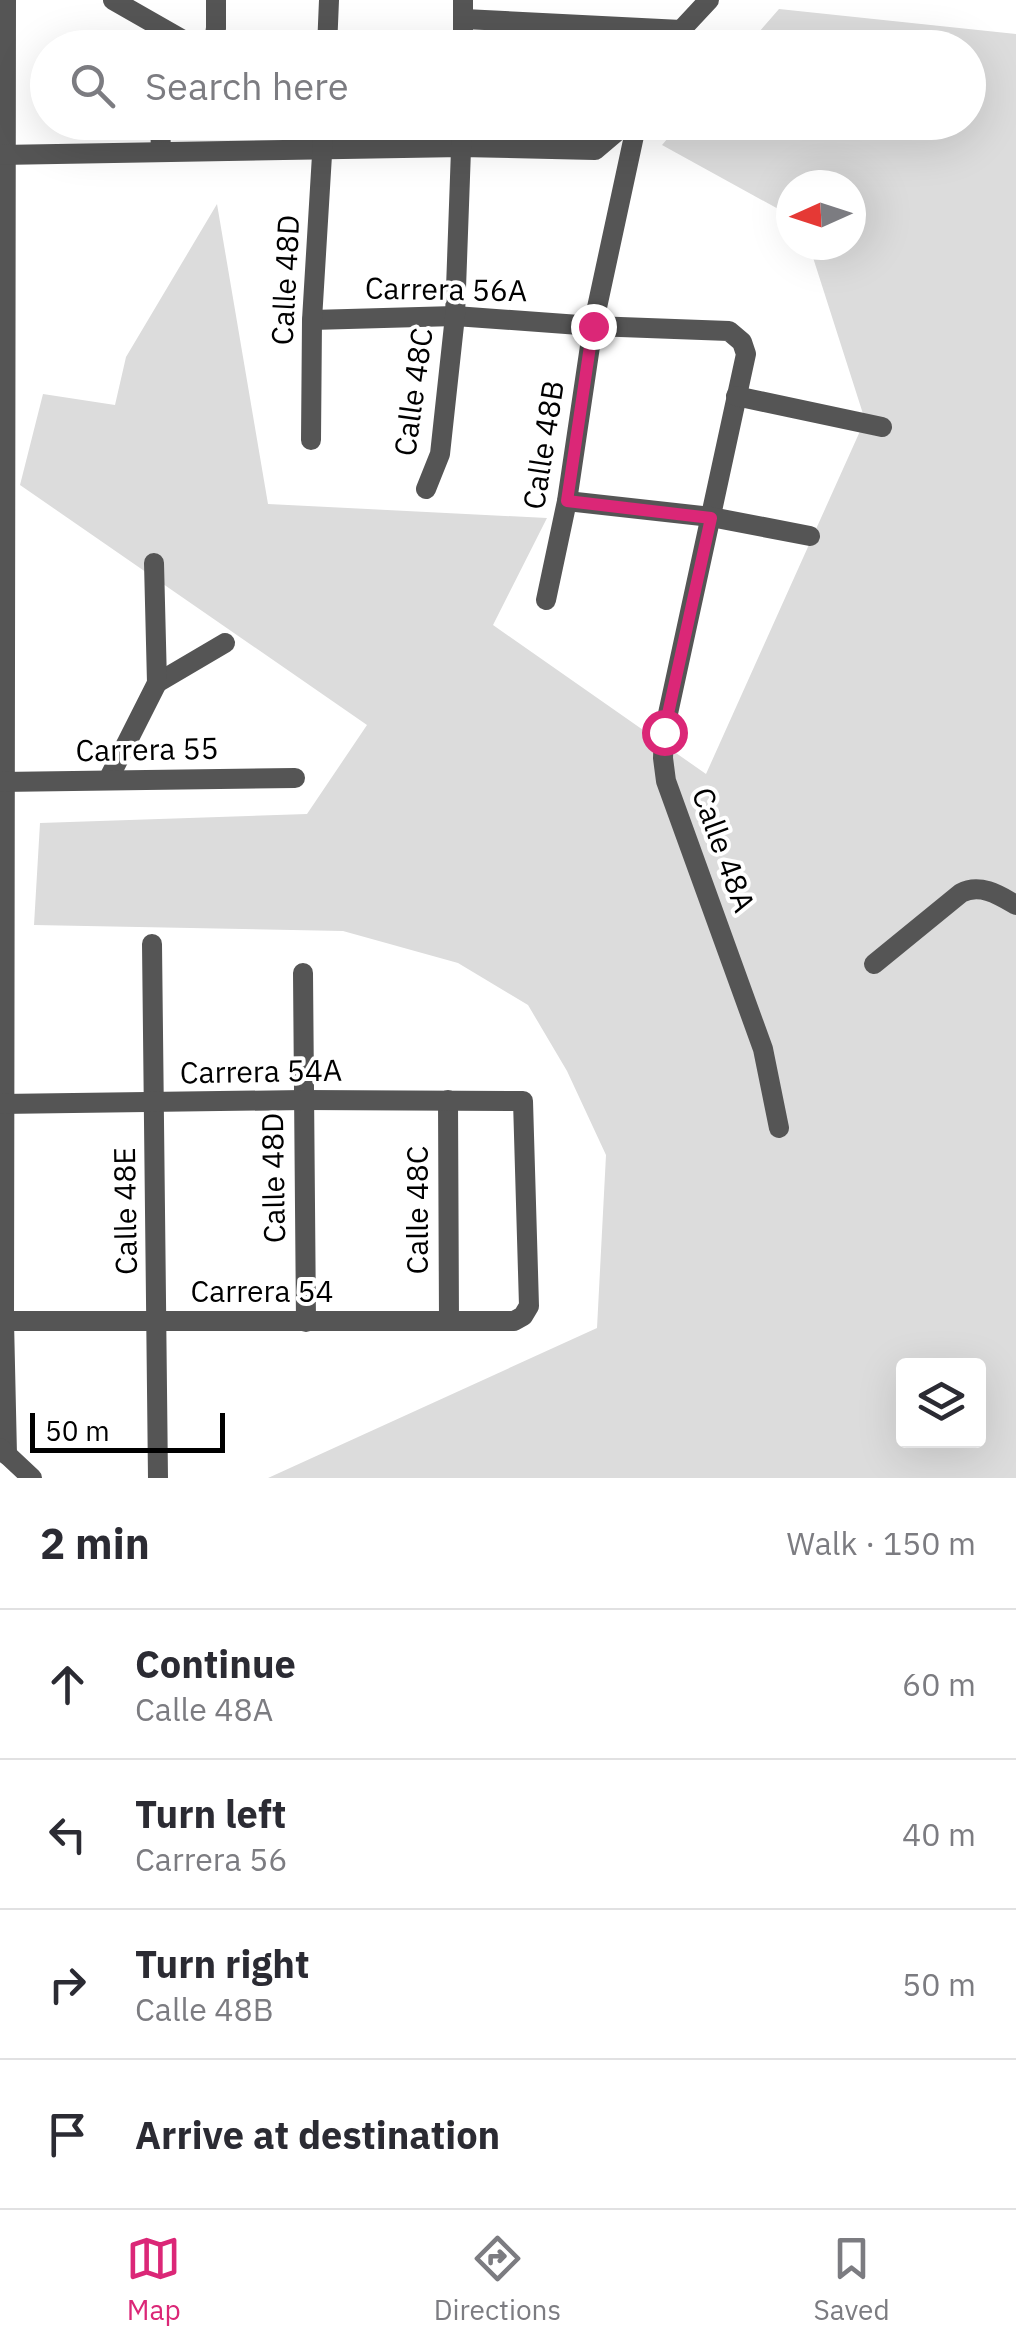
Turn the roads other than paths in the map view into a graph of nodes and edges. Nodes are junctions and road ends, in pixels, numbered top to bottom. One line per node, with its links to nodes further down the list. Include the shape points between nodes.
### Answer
1 (6, 0): 23 (street)
2 (113, 0): 7 (street)
3 (216, 0): 10 (street)
4 (329, 0): 11 (street)
5 (709, 0): 13 (street)
6 (464, 9): 12 (street)
7 (153, 24): 8 (street); 9 (street)
8 (153, 30)
9 (164, 30)
10 (216, 30)
11 (328, 30)
12 (612, 30)
13 (684, 30)
14 (161, 140): 22 (street)
15 (307, 140): 21 (street)
16 (320, 140): 21 (street, Calle 48D)
17 (462, 140): 20 (street, Calle 48C)
18 (607, 140): 20 (street, via 595,150)
19 (633, 140): 26 (street, Calle 48B)
20 (462, 147): 21 (street); 24 (street, Calle 48C)
21 (318, 149): 22 (street); 25 (street, Calle 48D)
22 (162, 152): 23 (street)
23 (3, 155): 31 (street)
24 (455, 316): 25 (street, Carrera 56A); 26 (street, Carrera 56A); 32 (street, Calle 48C, via 440,454)
25 (312, 320): 30 (street, Calle 48D)
26 (593, 326): 27 (street, Carrera 56A, via 729,331); 33 (street, Calle 48B)
27 (746, 354): 28 (street, Calle 48A)
28 (736, 396): 29 (street); 34 (street, Calle 48A)
29 (882, 426)
30 (311, 440)
31 (3, 445): 42 (street)
32 (426, 490)
33 (567, 501): 34 (street); 37 (street, Calle 48B)
34 (711, 518): 35 (street); 51 (street, Calle 48A, via 663,758 763,1049)
35 (810, 536)
36 (154, 562): 39 (street)
37 (546, 600)
38 (225, 643): 39 (street)
39 (157, 683): 41 (street)
40 (295, 778): 41 (street, Carrera 55)
41 (108, 780): 42 (street, Carrera 55)
42 (2, 782): 50 (street)
43 (1016, 905): 45 (street, via 971,888)
44 (152, 944): 49 (street, Calle 48E)
45 (874, 964)
46 (303, 973): 47 (street, Calle 48D)
47 (303, 1100): 48 (street, Carrera 54A); 49 (street, Carrera 54A); 55 (street, Calle 48D)
48 (448, 1100): 52 (street, Carrera 54A, via 522,1101 528,1306); 53 (street, Calle 48C)
49 (154, 1103): 50 (street, Carrera 54A); 56 (street, Calle 48E)
50 (2, 1104): 54 (street)
51 (779, 1128)
52 (523, 1316): 53 (street, Carrera 54)
53 (449, 1321): 55 (street, Carrera 54)
54 (2, 1322): 56 (street, Carrera 54); 57 (street)
55 (306, 1322): 56 (street, Carrera 54)
56 (157, 1323): 59 (street, Calle 48E)
57 (3, 1451): 58 (street)
58 (32, 1478)
59 (158, 1478)

